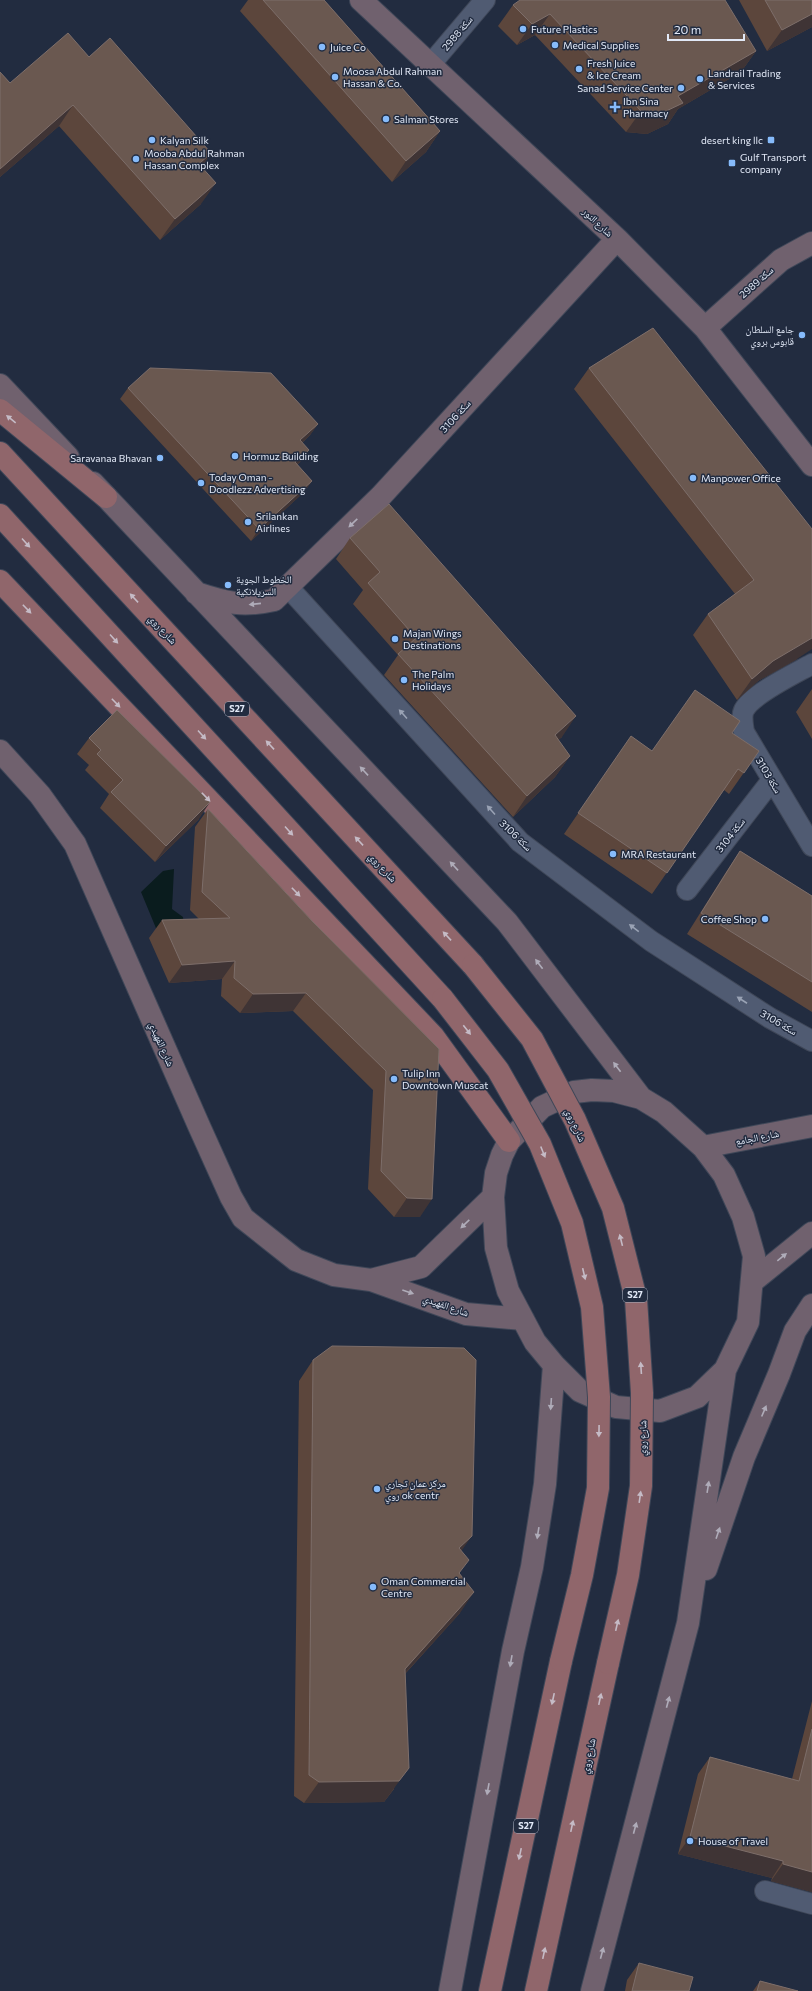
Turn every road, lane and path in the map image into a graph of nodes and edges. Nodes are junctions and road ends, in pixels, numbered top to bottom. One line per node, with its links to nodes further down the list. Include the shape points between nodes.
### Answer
1 (361, 0): 3 (main road, شارع النور)
2 (484, 0): 3 (street, سكة 2988)
3 (430, 65): 4 (main road, شارع النور)
4 (617, 239): 6 (main road, شارع النور); 14 (main road, سكة 3106, one-way to 14, via 381,496)
5 (812, 243): 6 (main road, سكة 2989, via 781,260)
6 (705, 328): 10 (main road, شارع النور)
7 (0, 385): 11 (main road)
8 (0, 410): 11 (main road, one-way to 8)
9 (0, 453): 39 (main road, شارع روي / S27, one-way to 9, bridge, via 628,1574 641,1486 642,1393 636,1299 613,1208 575,1120 532,1038 473,965)
10 (812, 465)
11 (106, 497): 15 (main road)
12 (0, 515): 38 (main road, S27, one-way to 38, bridge, via 443,999 498,1070 540,1144 572,1223 592,1307 599,1397 598,1488 582,1574)
13 (0, 581): 24 (main road, one-way to 24, via 434,1036)
14 (288, 587): 15 (main road, سكة 3106, one-way to 15, via 274,600 254,605 223,602); 21 (street, سكة 3106, one-way to 14, via 770,1018 651,941 520,842)
15 (195, 593): 22 (main road, one-way to 15, via 507,922)
16 (812, 664): 18 (street, سكة 3103, via 761,693 744,710 744,732)
17 (0, 751): 28 (main road, شارع الفهيدي, via 40,795 75,844 231,1197 244,1218 296,1260 334,1275)
18 (772, 780): 19 (street, سكة 3103); 20 (street, سكة 3104)
19 (812, 846)
20 (687, 890)
21 (812, 1041)
22 (641, 1098): 24 (main road, via 614,1091 574,1092 542,1107); 25 (main road, via 664,1112)
23 (812, 1126): 25 (main road, شارع الجامع)
24 (509, 1141): 26 (main road, via 496,1173)
25 (703, 1147): 29 (main road, via 724,1175 743,1217 754,1256)
26 (493, 1197): 28 (main road, شارع الفهيدي, one-way to 28, via 421,1267); 31 (main road, via 496,1248 508,1291)
27 (812, 1233): 29 (main road, one-way to 27)
28 (371, 1280): 31 (main road, شارع الفهيدي, one-way to 31, via 466,1314)
29 (753, 1281): 33 (main road, via 748,1322)
30 (812, 1305): 34 (main road, one-way to 30, via 744,1457 795,1331)
31 (523, 1319): 32 (main road, via 536,1342)
32 (554, 1365): 33 (main road, via 580,1391 616,1407 660,1411 696,1397); 37 (main road, one-way to 37, via 546,1484)
33 (726, 1370): 34 (main road, one-way to 33)
34 (688, 1623): 40 (main road, one-way to 34)
35 (765, 1891): 36 (street)
36 (812, 1904)
37 (450, 1991)
38 (490, 1991)
39 (536, 1991)
40 (592, 1991)

